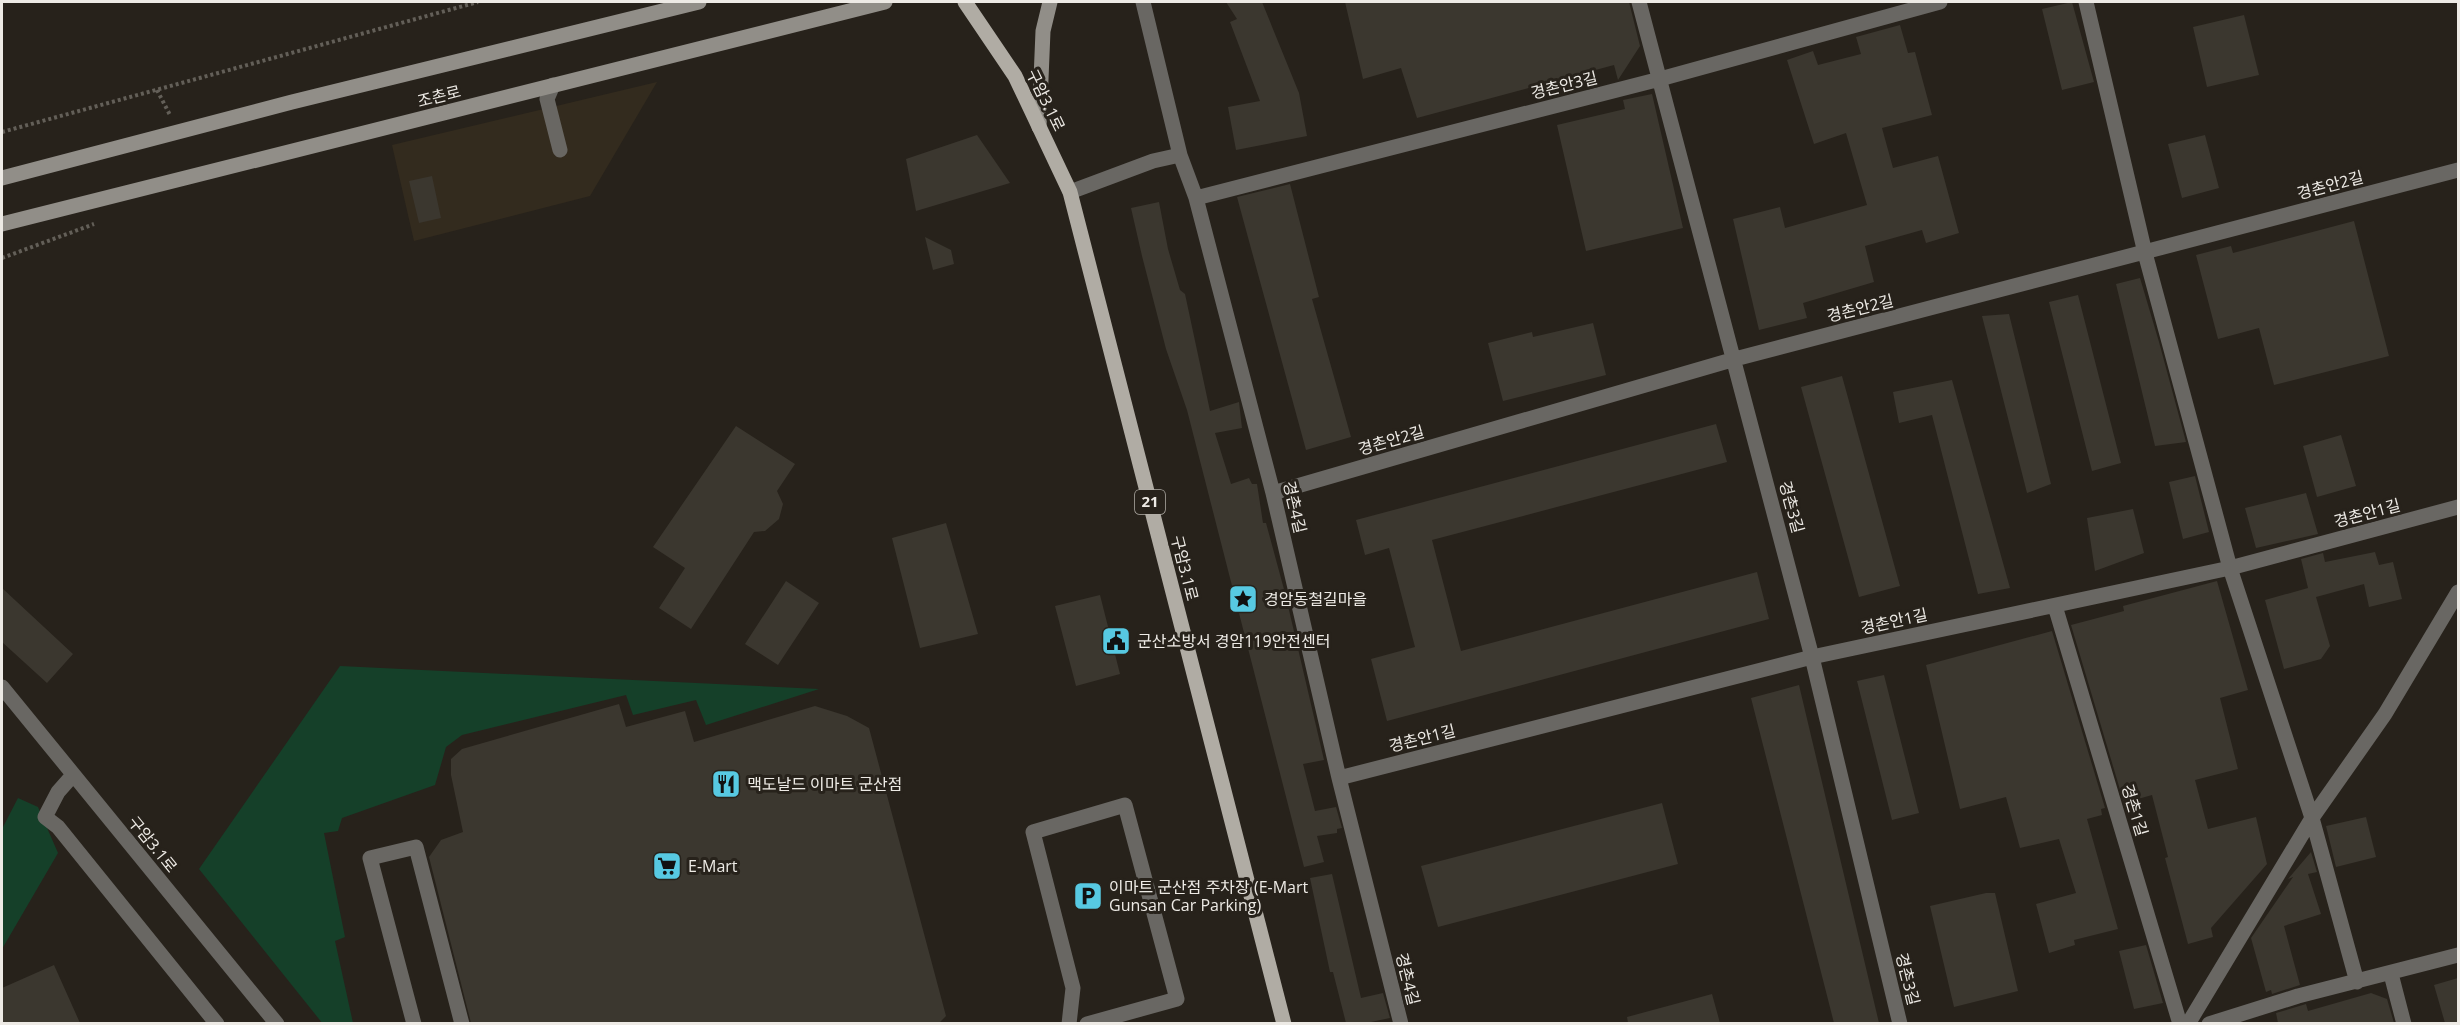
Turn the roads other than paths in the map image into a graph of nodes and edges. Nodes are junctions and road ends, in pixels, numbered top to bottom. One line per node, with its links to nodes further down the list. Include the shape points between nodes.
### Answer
1 (699, 2): 15 (street, 조촌로)
2 (885, 2): 10 (street, 조촌로)
3 (965, 2): 11 (main road, 구암3.1로 / 21, via 1016,76)
4 (1050, 2): 11 (street, via 1043,31)
5 (1143, 2): 13 (street, 경촌4길)
6 (1639, 2): 9 (street, 경촌3길)
7 (1940, 2): 9 (street, 경촌안3길)
8 (2086, 2): 19 (street)
9 (1660, 78): 17 (street, 경촌안3길); 20 (street, 경촌3길)
10 (553, 85): 12 (street, via 547,99); 18 (street, 조촌로)
11 (1039, 127): 16 (main road, 구암3.1로 / 21)
12 (560, 150)
13 (1180, 155): 16 (street); 17 (street, 경촌4길)
14 (2458, 170): 19 (street, 경촌안2길)
15 (2, 178)
16 (1070, 192): 40 (main road, 구암3.1로 / 21)
17 (1196, 198): 21 (street, 경촌4길)
18 (2, 224)
19 (2145, 253): 20 (street, 경촌안2길); 23 (street)
20 (1735, 359): 21 (street, 경촌안2길); 26 (street, 경촌3길)
21 (1273, 493): 29 (street, 경촌4길)
22 (2458, 507): 23 (street, 경촌안1길)
23 (2230, 568): 25 (street, 경촌안1길); 30 (street)
24 (2458, 592): 30 (street, via 2385,714)
25 (2055, 606): 26 (street, 경촌안1길); 43 (street, 경촌1길)
26 (1812, 657): 29 (street, 경촌안1길); 42 (street, 경촌3길)
27 (2, 687): 28 (street, 구암3.1로)
28 (74, 775): 34 (street, via 58,792 45,817 58,827); 35 (street, 구암3.1로)
29 (1339, 778): 41 (street, 경촌4길)
30 (2312, 818): 33 (street); 44 (street)
31 (2458, 955): 32 (street)
32 (2391, 974): 33 (street); 46 (street)
33 (2357, 982): 45 (street)
34 (217, 1023)
35 (277, 1023)
36 (414, 1023): 37 (street, via 370,858 416,847)
37 (462, 1023)
38 (1069, 1023): 39 (street, via 1073,988 1033,831 1125,805 1177,999)
39 (1087, 1023)
40 (1284, 1023)
41 (1401, 1023)
42 (1900, 1023)
43 (2180, 1023)
44 (2188, 1023)
45 (2209, 1023)
46 (2404, 1023)

